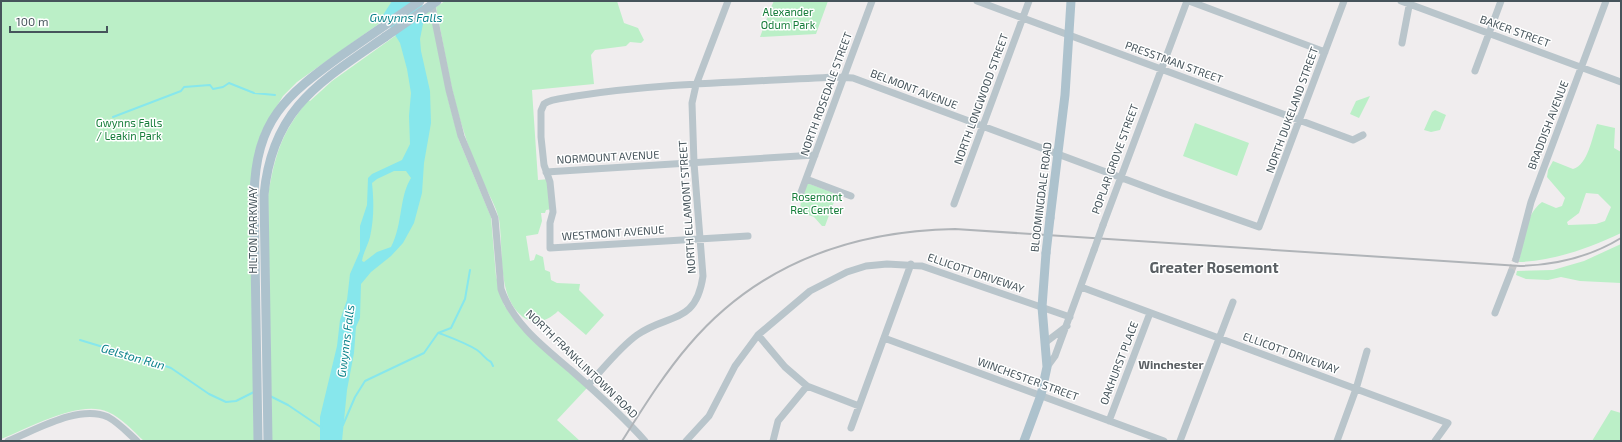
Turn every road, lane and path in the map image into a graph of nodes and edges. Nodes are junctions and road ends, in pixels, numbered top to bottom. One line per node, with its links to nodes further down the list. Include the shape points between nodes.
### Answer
1 (420, 1): 57 (main road, HILTON PARKWAY, via 291,94 280,108 263,141 257,159 255,182)
2 (431, 1): 58 (street, NORTH FRANKLINTOWN ROAD, via 461,136 495,218 501,288 505,300 532,335)
3 (437, 1): 57 (main road, HILTON PARKWAY, bridge, via 312,90 291,116 275,146 269,163 264,195)
4 (728, 1): 25 (street, NORTH ELLAMONT STREET)
5 (872, 1): 23 (street, NORTH ROSEDALE STREET)
6 (977, 1): 15 (street, PRESSTMAN STREET)
7 (1029, 1): 15 (street, NORTH LONGWOOD STREET)
8 (1071, 1): 17 (main road, BLOOMINGDALE ROAD)
9 (1188, 1): 19 (street); 21 (street, POPLAR GROVE STREET)
10 (1344, 1): 19 (street, NORTH DUKELAND STREET)
11 (1401, 1): 14 (street, BAKER STREET)
12 (1501, 1): 16 (street)
13 (1606, 1): 20 (street, BRADDISH AVENUE)
14 (1410, 3): 16 (street, BAKER STREET); 18 (street)
15 (1023, 18): 17 (street, PRESSTMAN STREET); 27 (street, NORTH LONGWOOD STREET)
16 (1489, 34): 20 (street, BAKER STREET); 22 (street)
17 (1069, 35): 21 (street, PRESSTMAN STREET); 30 (main road, BLOOMINGDALE ROAD)
18 (1402, 43)
19 (1325, 52): 26 (street, NORTH DUKELAND STREET)
20 (1581, 68): 24 (street, BAKER STREET); 41 (street, BRADDISH AVENUE, via 1531,202)
21 (1161, 69): 26 (street, PRESSTMAN STREET); 33 (street, POPLAR GROVE STREET)
22 (1475, 71)
23 (844, 76): 25 (street, BELMONT AVENUE); 27 (street, BELMONT AVENUE); 29 (street, NORTH ROSEDALE STREET)
24 (1621, 82)
25 (696, 85): 31 (street, NORTH ELLAMONT STREET, via 692,114); 32 (street, BELMONT AVENUE, via 618,91 550,100 544,104 541,111 541,137)
26 (1300, 121): 28 (street, PRESSTMAN STREET, via 1353,140); 38 (street, NORTH DUKELAND STREET)
27 (983, 127): 30 (street, BELMONT AVENUE); 37 (street, NORTH LONGWOOD STREET)
28 (1363, 135)
29 (815, 155): 31 (street, NORMOUNT AVENUE); 34 (street, NORTH ROSEDALE STREET)
30 (1058, 155): 33 (street, BELMONT AVENUE); 46 (main road, BLOOMINGDALE ROAD, bridge)
31 (694, 163): 32 (street, NORMOUNT AVENUE); 40 (street, NORTH ELLAMONT STREET)
32 (546, 172): 40 (street, WESTMONT AVENUE, via 550,182 553,212 550,223 550,248)
33 (1121, 178): 38 (street, BELMONT AVENUE); 44 (street, POPLAR GROVE STREET, bridge)
34 (806, 179): 35 (street, NORTH ROSEDALE STREET); 36 (street)
35 (800, 195)
36 (851, 196)
37 (954, 204)
38 (1259, 227)
39 (748, 236): 40 (street, WESTMONT AVENUE)
40 (700, 239): 58 (street, NORTH ELLAMONT STREET, via 703,276 700,293 692,306 679,316 638,335)
41 (1516, 259)
42 (911, 264): 46 (street, ELLICOTT DRIVEWAY, via 935,269); 51 (street, ELLICOTT DRIVEWAY, via 866,266 836,276 795,302); 52 (street)
43 (1511, 272): 48 (street)
44 (1081, 287): 47 (street, ELLICOTT DRIVEWAY); 49 (street, POPLAR GROVE STREET)
45 (1233, 302): 53 (street)
46 (1042, 307): 49 (street, ELLICOTT DRIVEWAY); 54 (main road, BLOOMINGDALE ROAD)
47 (1150, 313): 53 (street, ELLICOTT DRIVEWAY); 63 (street, OAKHURST PLACE)
48 (1495, 313)
49 (1070, 317): 50 (street, POPLAR GROVE STREET)
50 (1067, 326): 54 (street); 56 (street, POPLAR GROVE STREET, via 1056,356)
51 (758, 335): 59 (street, via 785,367); 70 (street, ELLICOTT DRIVEWAY, via 735,366 709,416)
52 (884, 338): 61 (street, WINCHESTER STREET); 62 (street)
53 (1219, 338): 60 (street, ELLICOTT DRIVEWAY); 74 (street)
54 (1046, 342): 56 (main road, BLOOMINGDALE ROAD)
55 (1368, 351): 60 (street)
56 (1047, 367): 61 (main road, BLOOMINGDALE ROAD)
57 (261, 373): 67 (main road, HILTON PARKWAY); 68 (main road, HILTON PARKWAY)
58 (588, 385): 69 (street, NORTH FRANKLINTOWN ROAD)
59 (808, 386): 62 (street); 71 (street, via 778,421)
60 (1356, 389): 75 (street); 76 (street, ELLICOTT DRIVEWAY, via 1448,423)
61 (1041, 395): 63 (street, WINCHESTER STREET); 72 (main road)
62 (859, 406): 64 (street)
63 (1109, 421): 73 (street, WINCHESTER STREET)
64 (851, 428)
65 (8, 441): 66 (street, via 72,416 87,413 110,418)
66 (137, 441)
67 (258, 441)
68 (268, 441)
69 (645, 441)
70 (686, 441)
71 (773, 441)
72 (1024, 441)
73 (1164, 441)
74 (1180, 441)
75 (1337, 441)
76 (1435, 441)

